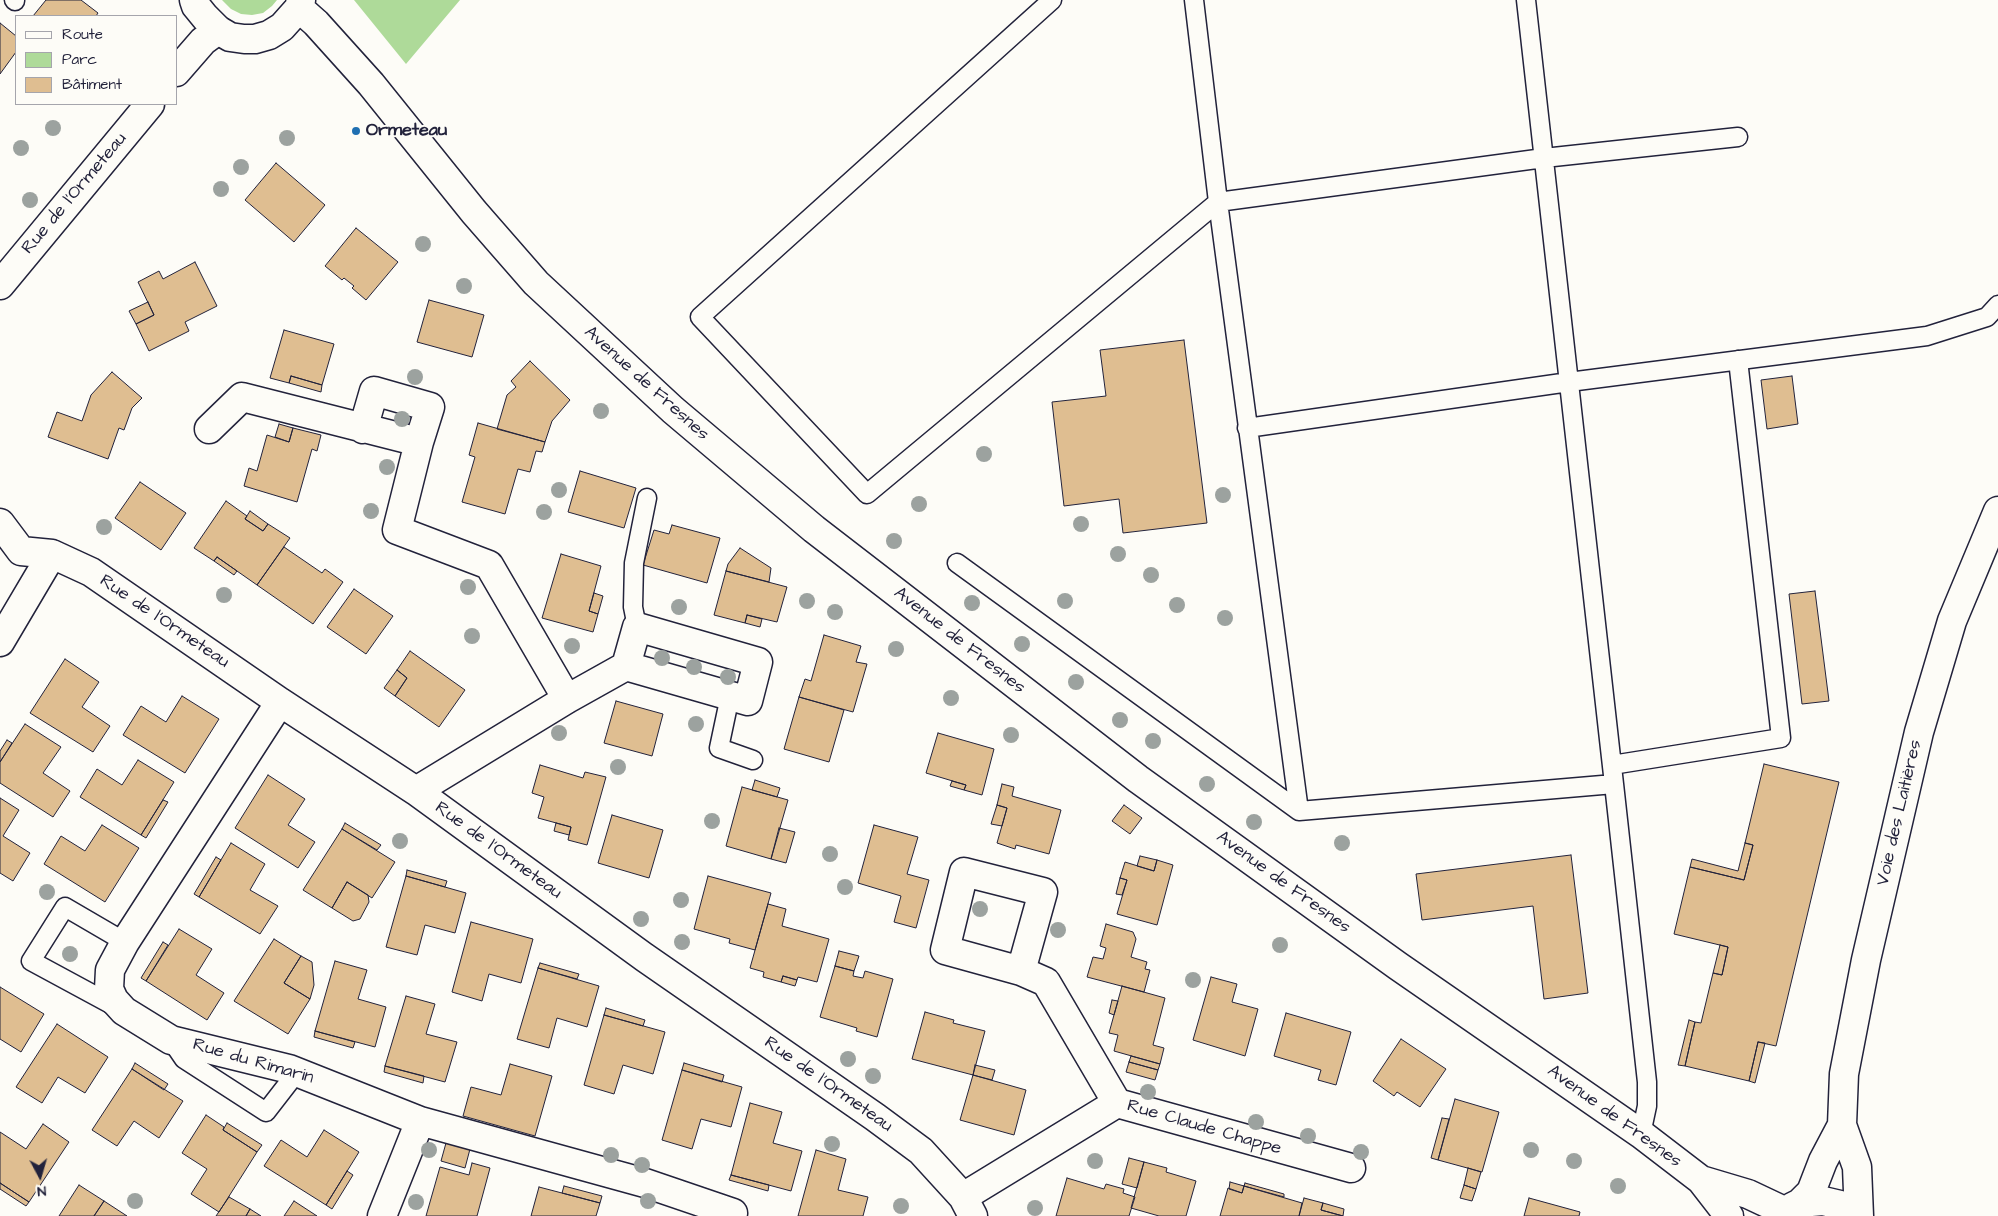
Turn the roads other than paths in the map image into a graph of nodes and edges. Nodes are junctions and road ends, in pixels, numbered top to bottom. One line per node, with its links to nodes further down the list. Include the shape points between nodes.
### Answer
1 (194, 0): 6 (street)
2 (1052, 0): 11 (lane, via 700,317 867,494)
3 (1194, 0): 11 (lane)
4 (1526, 0): 10 (lane)
5 (300, 4): 6 (street, via 282,27 269,35 256,39 230,37); 44 (street, Avenue de Fresnes, via 371,84 536,283 673,410 806,523 1138,779 1398,966)
6 (218, 30): 7 (street, via 198,46)
7 (178, 70)
8 (149, 105): 12 (street, Rue de l'Ormeteau)
9 (1738, 137): 10 (lane)
10 (1544, 158): 11 (lane); 15 (lane)
11 (1218, 202): 16 (lane)
12 (0, 285)
13 (1998, 305): 14 (lane, via 1987,317 1927,336)
14 (1738, 360): 15 (lane); 32 (lane, via 1781,738)
15 (1569, 382): 16 (lane); 32 (lane)
16 (1247, 428): 35 (lane)
17 (209, 429): 18 (street, via 242,397)
18 (363, 429): 19 (street); 19 (street, via 374,391 430,407)
19 (419, 442): 29 (street, via 397,530 489,565)
20 (647, 498): 25 (lane, via 634,563 633,607)
21 (1998, 512): 43 (street, Voie des Laitières, via 1952,621 1919,732 1844,1074)
22 (0, 524): 23 (street, Rue de l'Ormeteau, via 21,551)
23 (52, 554): 26 (street); 30 (street, Rue de l'Ormeteau, via 91,572)
24 (957, 563): 35 (lane)
25 (637, 627): 27 (street); 28 (street, via 758,662 748,701)
26 (0, 642)
27 (626, 666): 28 (street); 29 (street)
28 (730, 696): 31 (lane, via 719,748)
29 (566, 699): 34 (street)
30 (280, 702): 34 (street, Rue de l'Ormeteau); 36 (street, Rue du Rimarin)
31 (753, 760)
32 (1612, 765): 33 (lane)
33 (1614, 784): 35 (lane); 44 (lane, via 1647,1082)
34 (416, 791): 47 (street, Rue de l'Ormeteau, via 644,957 921,1151)
35 (1299, 811)
36 (125, 942): 38 (street, Rue du Rimarin, via 110,970 109,989); 38 (lane, via 65,907 32,961)
37 (1020, 972): 41 (street, via 1046,982)
38 (124, 1011): 39 (street, Rue du Rimarin)
39 (171, 1040): 40 (street, Rue du Rimarin); 40 (lane, via 184,1059 266,1112)
40 (297, 1072): 42 (street, Rue du Rimarin)
41 (1117, 1103): 45 (street, Rue Claude Chappe); 47 (street, Rue Claude Chappe)
42 (420, 1120): 49 (street, Rue du Rimarin, via 645,1183); 50 (street)
43 (1842, 1125): 48 (street, Voie des Laitières, via 1811,1192); 53 (street, Voie des Laitières, via 1857,1167)
44 (1642, 1134): 46 (street, Avenue de Fresnes)
45 (1350, 1168)
46 (1701, 1180): 48 (street, Avenue de Fresnes); 51 (street, Avenue de Fresnes)
47 (968, 1207)
48 (1787, 1210): 52 (street, via 1823,1201 1840,1205)
49 (732, 1214)
50 (382, 1216)
51 (1729, 1216)
52 (1855, 1216)
53 (1859, 1216)

